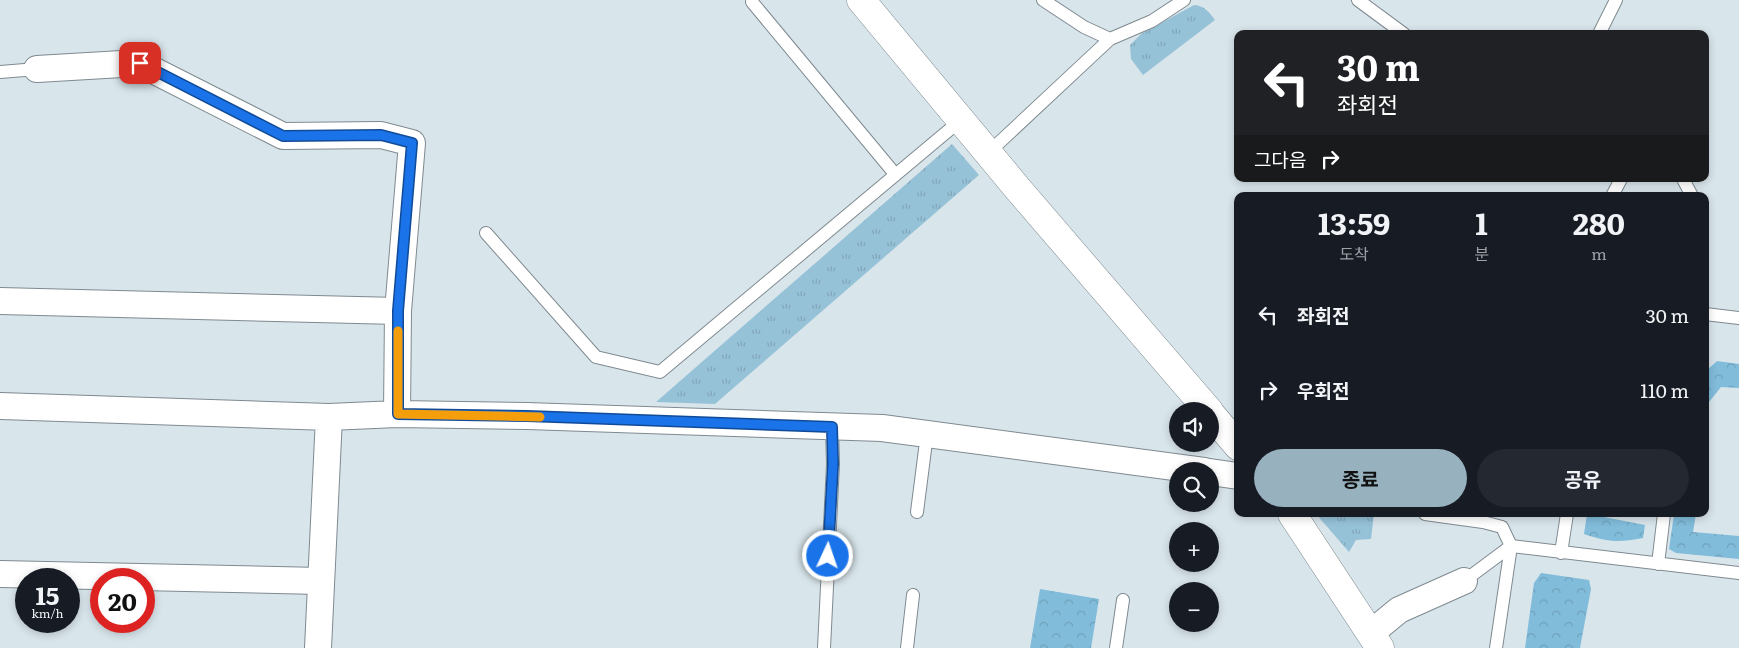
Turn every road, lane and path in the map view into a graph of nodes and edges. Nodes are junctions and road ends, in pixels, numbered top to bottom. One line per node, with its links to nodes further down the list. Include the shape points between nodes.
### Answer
1 (861, 0): 12 (street)
2 (1043, 0): 9 (lane, via 1077,23)
3 (1184, 0): 9 (lane, via 1152,21)
4 (1358, 0): 7 (lane)
5 (1616, 0): 8 (lane)
6 (752, 2): 14 (lane)
7 (1399, 30)
8 (1601, 30)
9 (1110, 39): 13 (lane)
10 (37, 69): 11 (lane); 17 (street, via 140,63 283,136 381,135 412,143)
11 (0, 72)
12 (961, 120): 13 (street); 14 (lane)
13 (988, 153): 20 (street)
14 (895, 174): 15 (lane, via 660,372 596,357)
15 (486, 233)
16 (0, 301): 17 (street)
17 (398, 311): 22 (street)
18 (1709, 314): 19 (lane)
19 (1739, 318)
20 (1200, 402)
21 (0, 406): 23 (street)
22 (398, 414): 23 (street); 25 (street)
23 (329, 417): 41 (street)
24 (1219, 424): 27 (street)
25 (832, 427): 26 (street, via 882,428); 47 (lane)
26 (927, 434): 28 (street); 31 (lane)
27 (1234, 441)
28 (1169, 466)
29 (1219, 473): 30 (street)
30 (1234, 475)
31 (917, 512)
32 (1294, 517): 45 (street)
33 (1447, 517): 36 (lane, via 1502,527)
34 (1567, 517): 37 (lane)
35 (1664, 517): 38 (lane)
36 (1511, 546): 37 (lane); 42 (lane); 50 (lane)
37 (1561, 553): 38 (lane)
38 (1658, 564): 39 (lane)
39 (1739, 573)
40 (0, 574): 41 (street)
41 (321, 581): 46 (street)
42 (1464, 581): 45 (street, via 1399,610)
43 (913, 595): 48 (lane)
44 (1123, 600): 49 (lane)
45 (1375, 640)
46 (318, 648)
47 (824, 648)
48 (907, 648)
49 (1116, 648)
50 (1496, 648)

